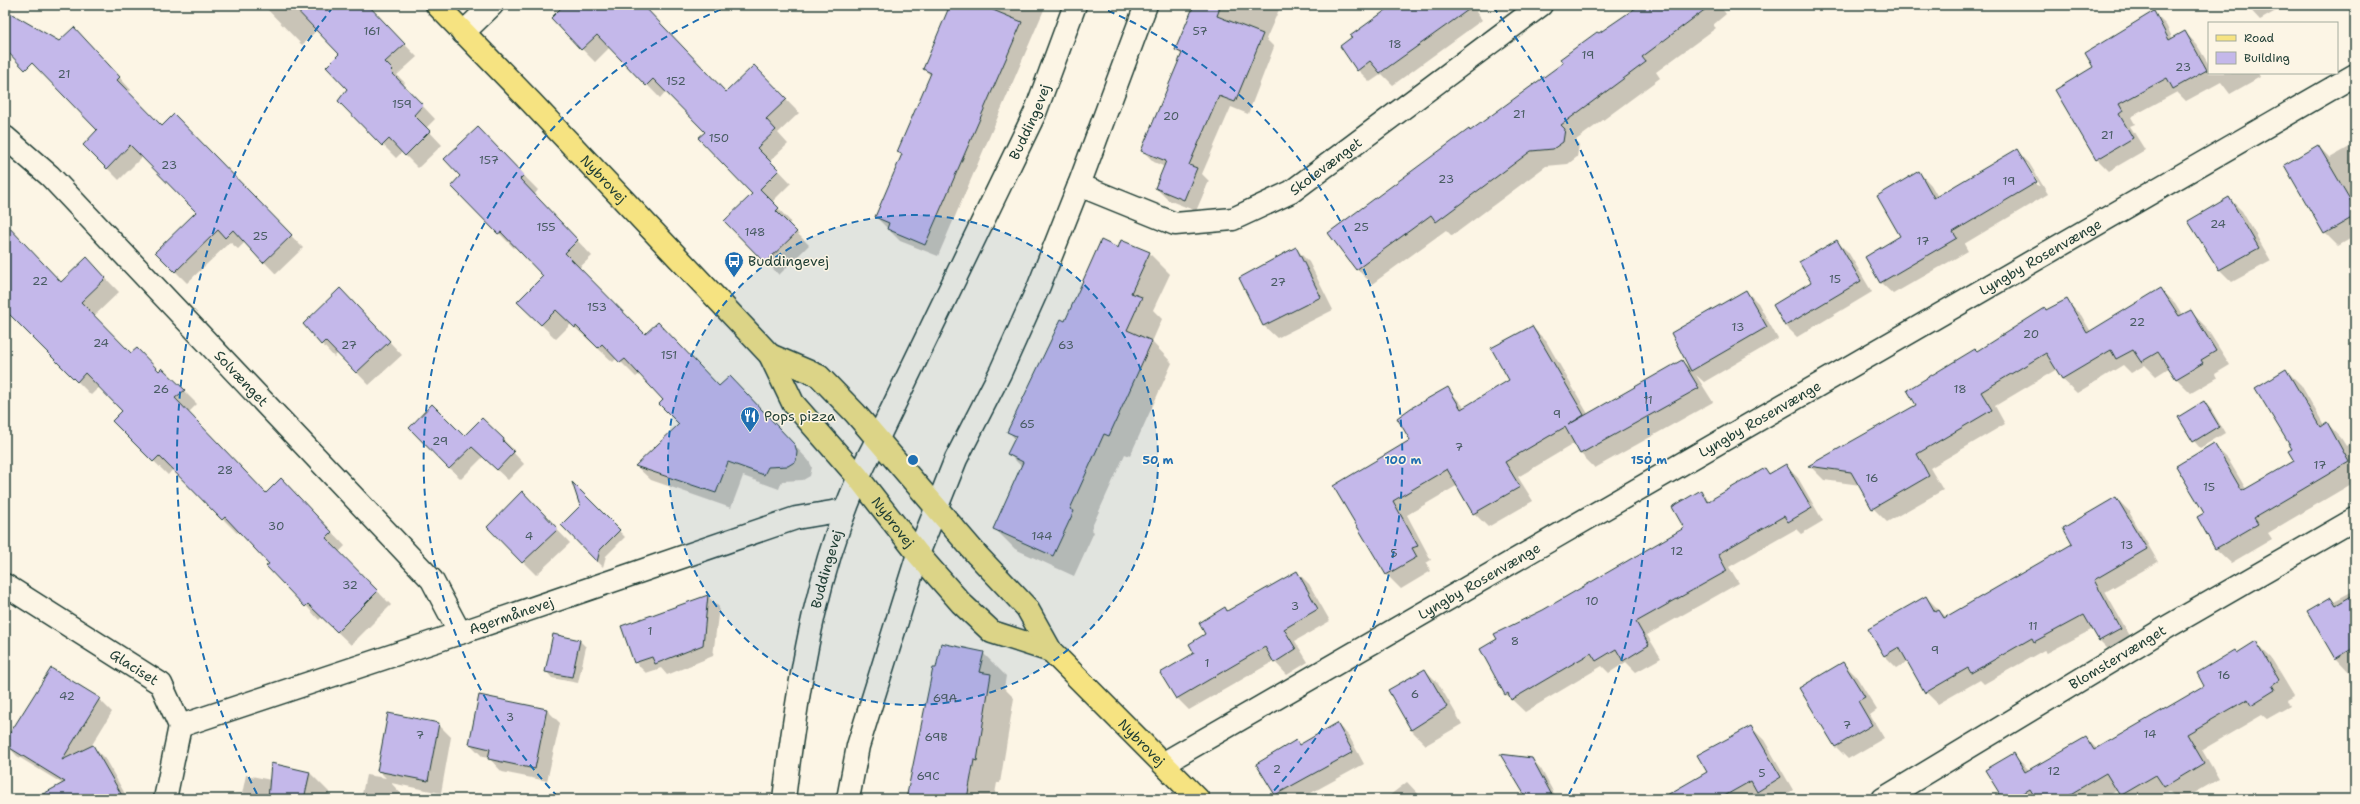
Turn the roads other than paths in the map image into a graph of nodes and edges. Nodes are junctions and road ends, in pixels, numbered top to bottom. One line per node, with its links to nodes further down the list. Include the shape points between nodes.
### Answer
1 (437, 5): 6 (main road, Nybrovej)
2 (492, 5): 6 (street)
3 (1075, 5): 11 (street, Buddingevej, via 1034,113)
4 (1146, 5): 9 (street)
5 (1541, 5): 9 (street, Skolevænget, via 1291,192 1233,219 1175,224)
6 (463, 33): 10 (main road, Nybrovej)
7 (2355, 75): 21 (street, Lyngby Rosenvænge)
8 (5, 137): 18 (street, Solvænget, via 50,176 432,580)
9 (1079, 185): 13 (street, via 1039,286 1000,373 956,459)
10 (770, 355): 11 (main road, Nybrovej, via 819,376); 12 (main road, Nybrovej, via 793,403)
11 (878, 438): 12 (street, Buddingevej); 13 (main road, Nybrovej)
12 (857, 476): 14 (street, Buddingevej); 16 (main road, Nybrovej)
13 (936, 507): 16 (street); 19 (main road, Nybrovej, via 1027,608)
14 (844, 510): 18 (street, Agermånevej, via 796,518); 23 (street, Buddingevej, via 830,551 804,654)
15 (2355, 519): 26 (street, Blomstervænget, via 2169,626)
16 (918, 554): 19 (main road, Nybrovej, via 961,603 992,632); 24 (street, via 858,746)
17 (5, 585): 20 (street, Glaciset, via 162,684)
18 (460, 633): 20 (street, Agermånevej)
19 (1051, 651): 21 (main road, Nybrovej)
20 (180, 726): 22 (street)
21 (1164, 763): 25 (main road, Nybrovej)
22 (165, 799)
23 (784, 799)
24 (848, 799)
25 (1198, 799)
26 (1883, 799)

